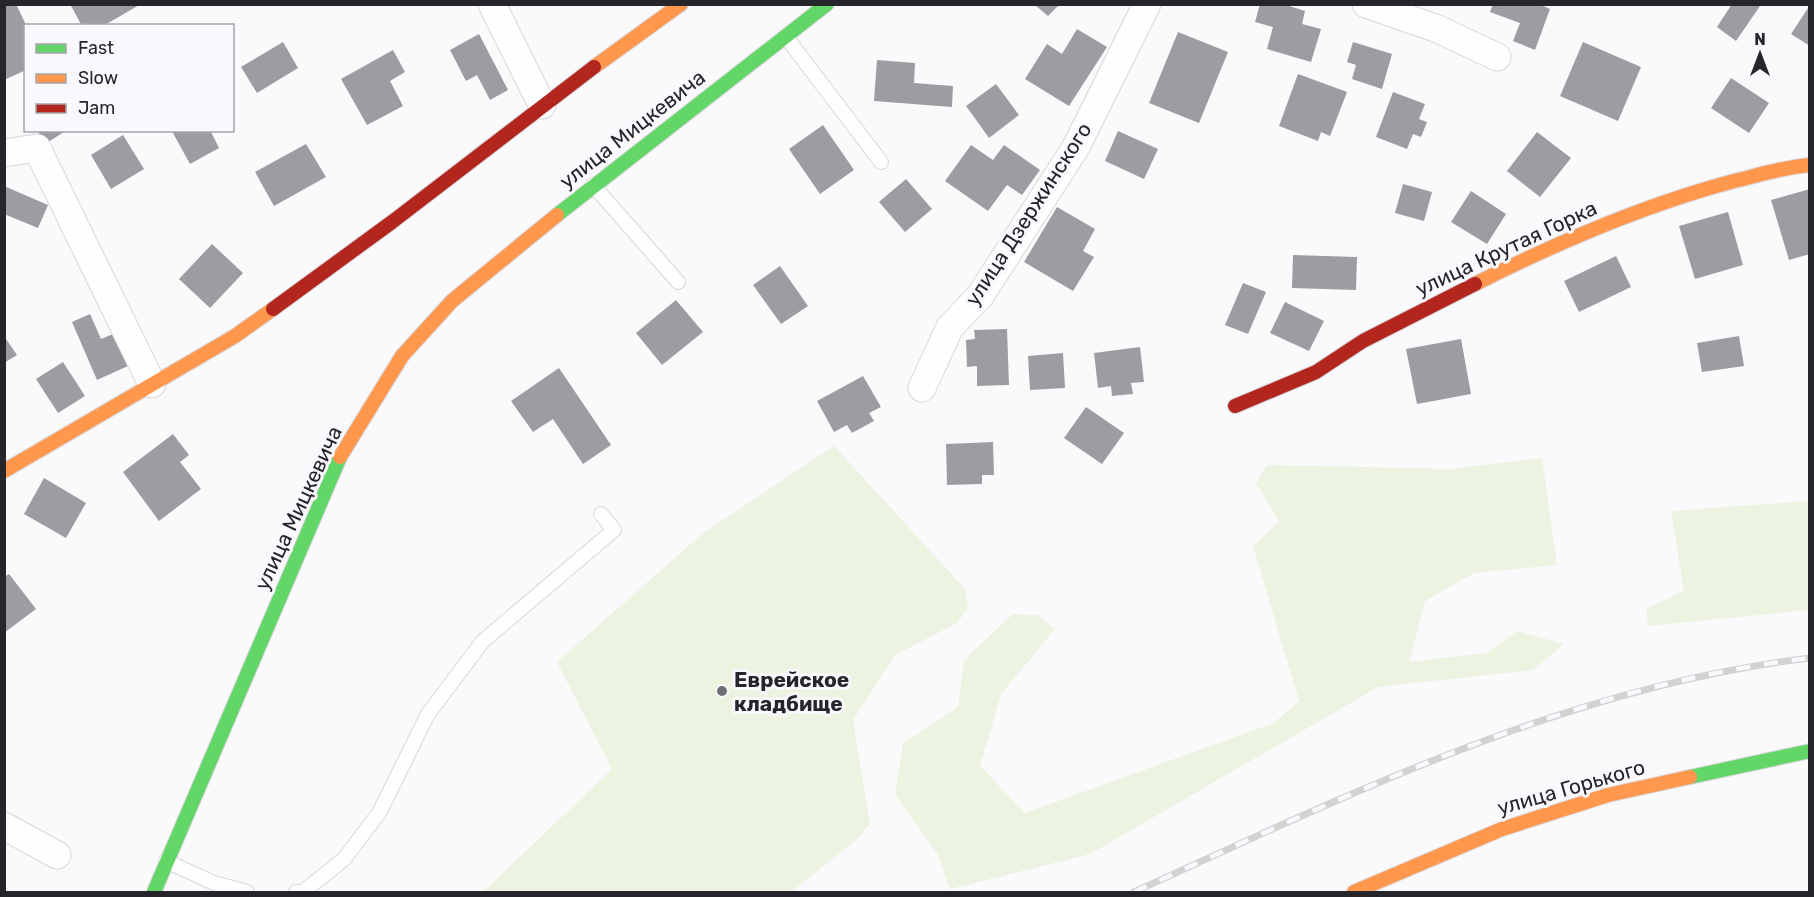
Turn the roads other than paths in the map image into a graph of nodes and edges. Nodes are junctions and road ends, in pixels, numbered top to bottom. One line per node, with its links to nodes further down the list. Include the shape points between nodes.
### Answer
1 (492, 4): 8 (street)
2 (681, 4): 8 (main road)
3 (827, 4): 6 (main road, улица Мицкевича)
4 (1147, 4): 15 (street, улица Дзержинского, via 1076,147 980,296 950,327)
5 (1366, 4): 7 (street, via 1438,29)
6 (786, 37): 10 (lane); 12 (main road, улица Мицкевича)
7 (1497, 57)
8 (542, 105): 14 (main road, via 392,222 235,336)
9 (4, 153): 14 (street, via 36,148)
10 (881, 162)
11 (1809, 165): 16 (main road, улица Крутая Горка, via 1694,192 1547,248 1363,341 1316,372)
12 (593, 185): 13 (lane); 22 (main road, улица Мицкевича, via 452,301 402,356 340,456)
13 (678, 282)
14 (152, 384): 17 (main road)
15 (922, 388)
16 (1235, 406)
17 (4, 471)
18 (601, 514): 25 (lane, via 614,530 483,641 428,714 379,813 344,859 303,891)
19 (1809, 751): 26 (main road, улица Горького, via 1597,799 1502,829)
20 (4, 826): 21 (street)
21 (57, 855)
22 (166, 861): 23 (main road, улица Мицкевича); 24 (lane, via 214,883)
23 (154, 892)
24 (247, 892)
25 (296, 892)
26 (1354, 892)

